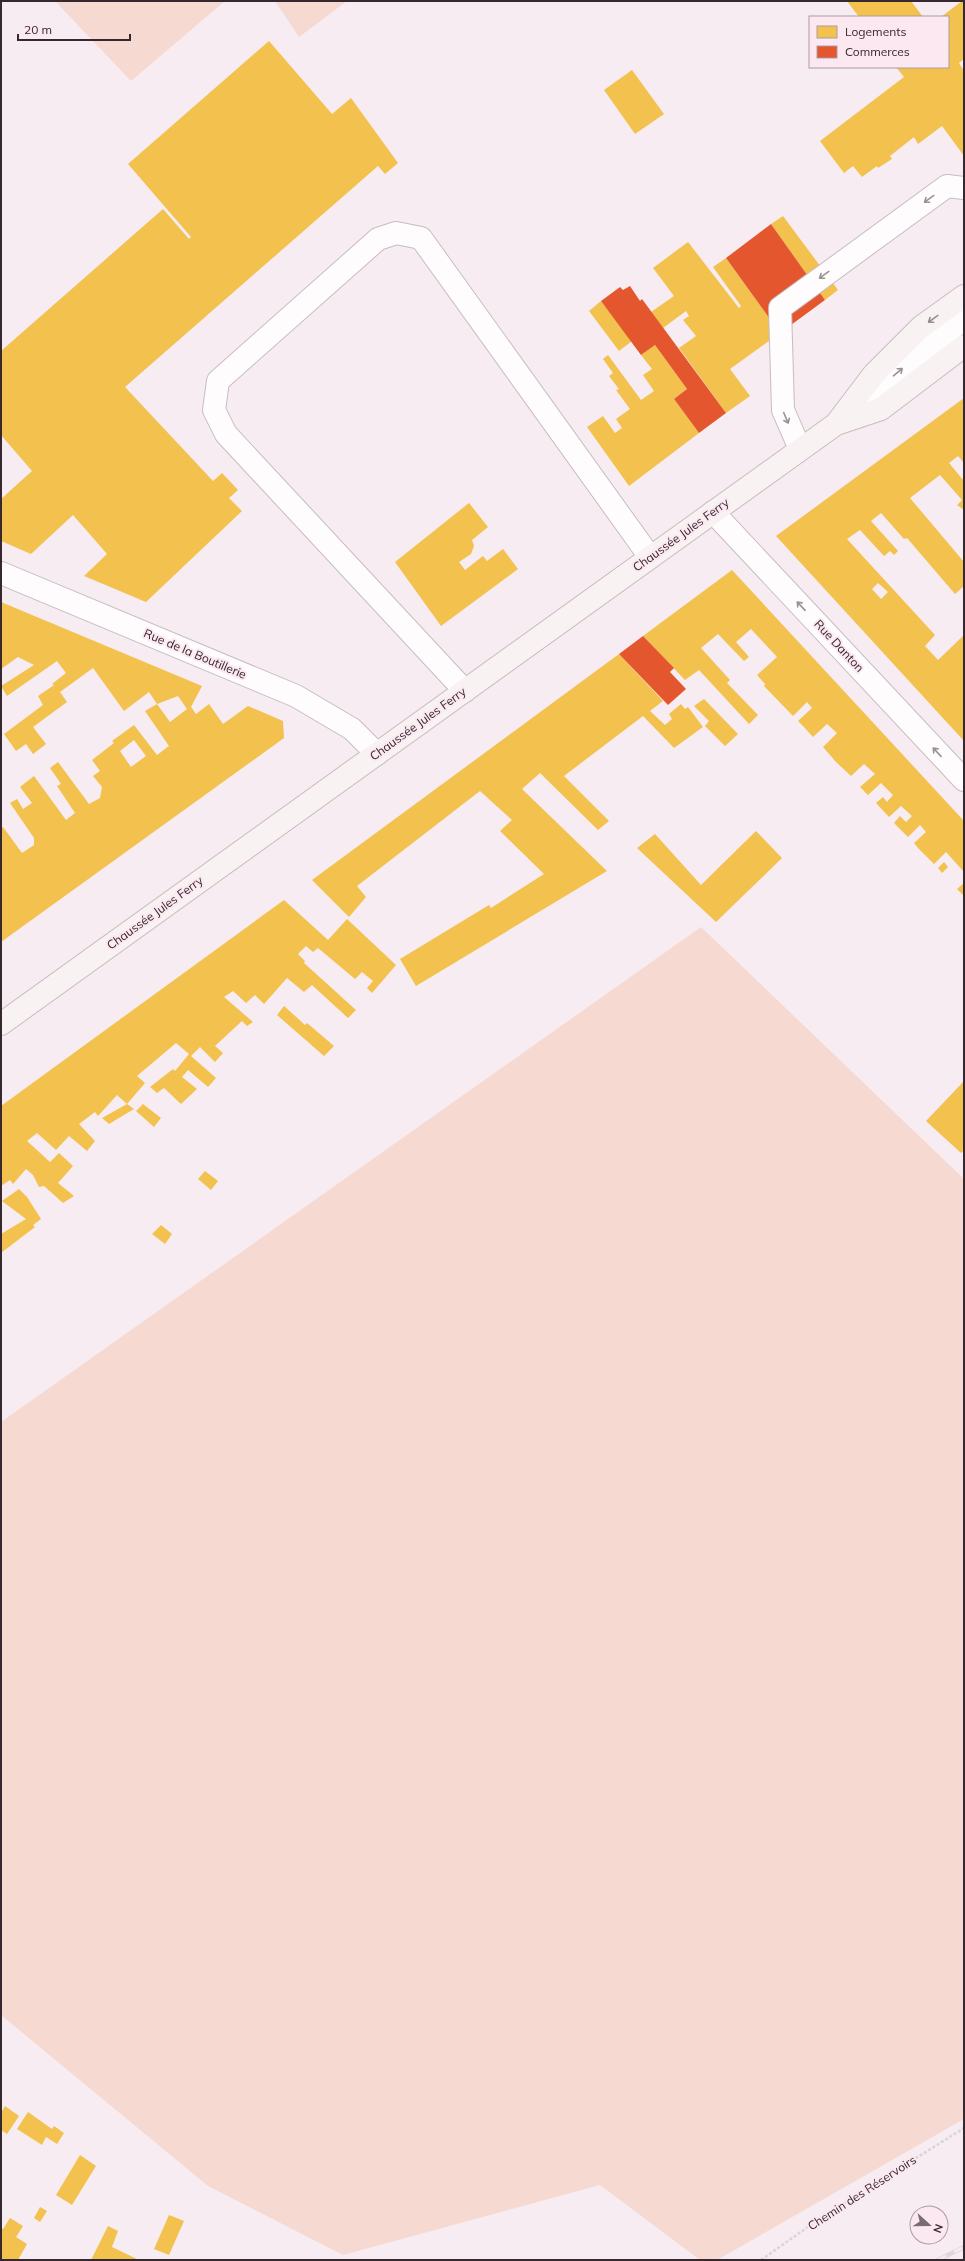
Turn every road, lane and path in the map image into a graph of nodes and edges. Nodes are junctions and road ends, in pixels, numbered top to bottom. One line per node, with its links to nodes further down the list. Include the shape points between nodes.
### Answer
1 (964, 188): 6 (street, one-way to 6, via 947,186 780,308 783,410)
2 (964, 296): 5 (main road, Chaussée Jules Ferry, one-way to 5, via 921,327 874,374)
3 (964, 319): 5 (street, one-way to 3)
4 (964, 346): 5 (main road, Chaussée Jules Ferry, via 881,409)
5 (836, 424): 6 (main road, Chaussée Jules Ferry)
6 (800, 449): 7 (main road, Chaussée Jules Ferry)
7 (713, 512): 8 (main road, Chaussée Jules Ferry); 12 (street, Rue Danton, one-way to 7)
8 (650, 557): 10 (main road, Chaussée Jules Ferry); 10 (street, via 420,238 396,233 378,239 218,381 214,410 226,434)
9 (1, 573): 11 (street, Rue de la Boutillerie, via 296,696 352,729)
10 (465, 691): 11 (main road, Chaussée Jules Ferry)
11 (377, 754): 13 (main road, Chaussée Jules Ferry)
12 (964, 780)
13 (1, 1024)
14 (964, 2128): 15 (path, Chemin des Réservoirs, via 822,2217)
15 (761, 2260)

